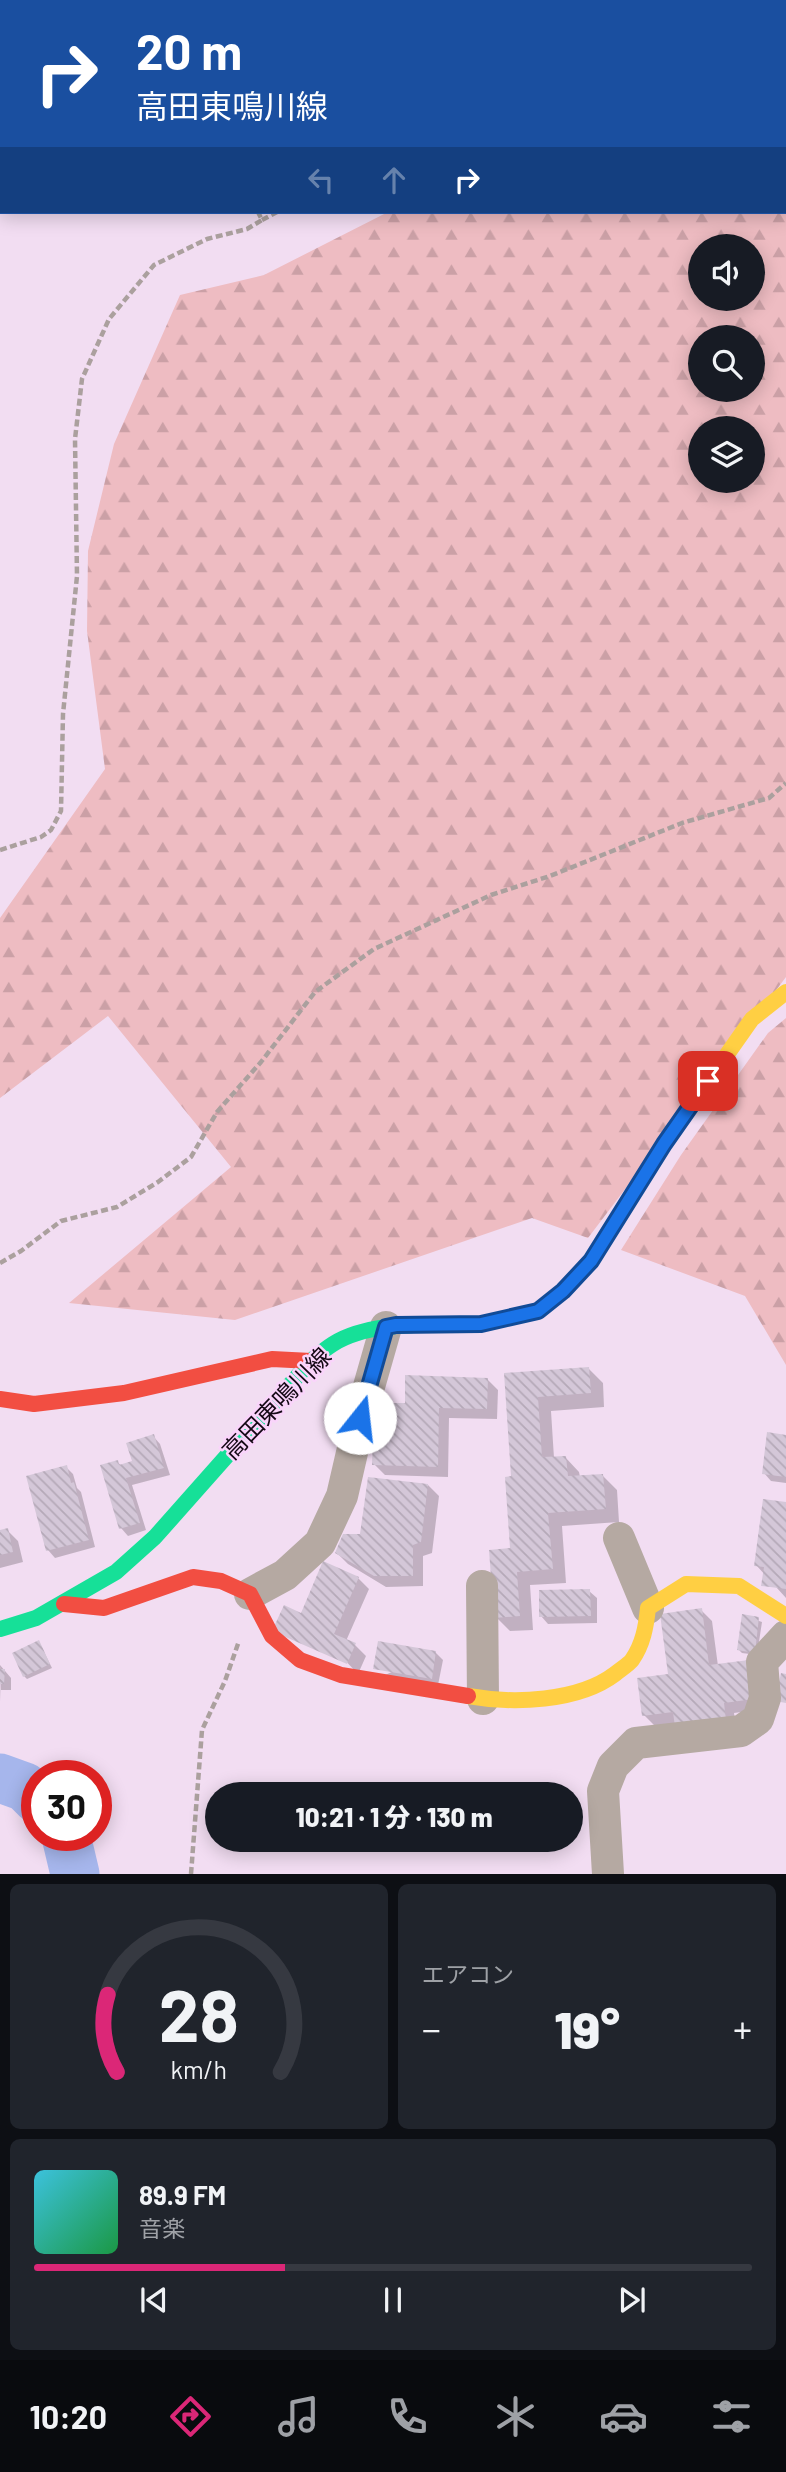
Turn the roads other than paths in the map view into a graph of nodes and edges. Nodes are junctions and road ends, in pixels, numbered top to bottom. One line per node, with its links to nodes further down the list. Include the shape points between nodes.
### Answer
1 (786, 992): 2 (street, 高田東鳴川線, via 752,1019 664,1144 591,1261 563,1291 538,1311 481,1324)
2 (386, 1327): 3 (street, 高田東鳴川線, via 334,1343); 7 (street, via 342,1496 320,1543 285,1575)
3 (311, 1361): 4 (street, via 272,1359 124,1393 34,1404); 8 (street, 高田東鳴川線, via 155,1537 116,1572)
4 (0, 1399)
5 (619, 1538): 9 (street)
6 (482, 1586): 13 (street)
7 (250, 1594): 8 (street, via 221,1581 193,1577 104,1608); 13 (street, via 272,1636 299,1660 341,1675)
8 (63, 1604): 11 (street, 高田東鳴川線)
9 (648, 1608): 10 (street, via 687,1584 739,1586); 13 (street, via 645,1633 631,1662 600,1685 556,1698)
10 (786, 1616)
11 (0, 1629)
12 (786, 1636): 14 (street, via 762,1662 765,1698 758,1719 741,1731 636,1743 613,1766 603,1791)
13 (483, 1699)
14 (608, 1874)

